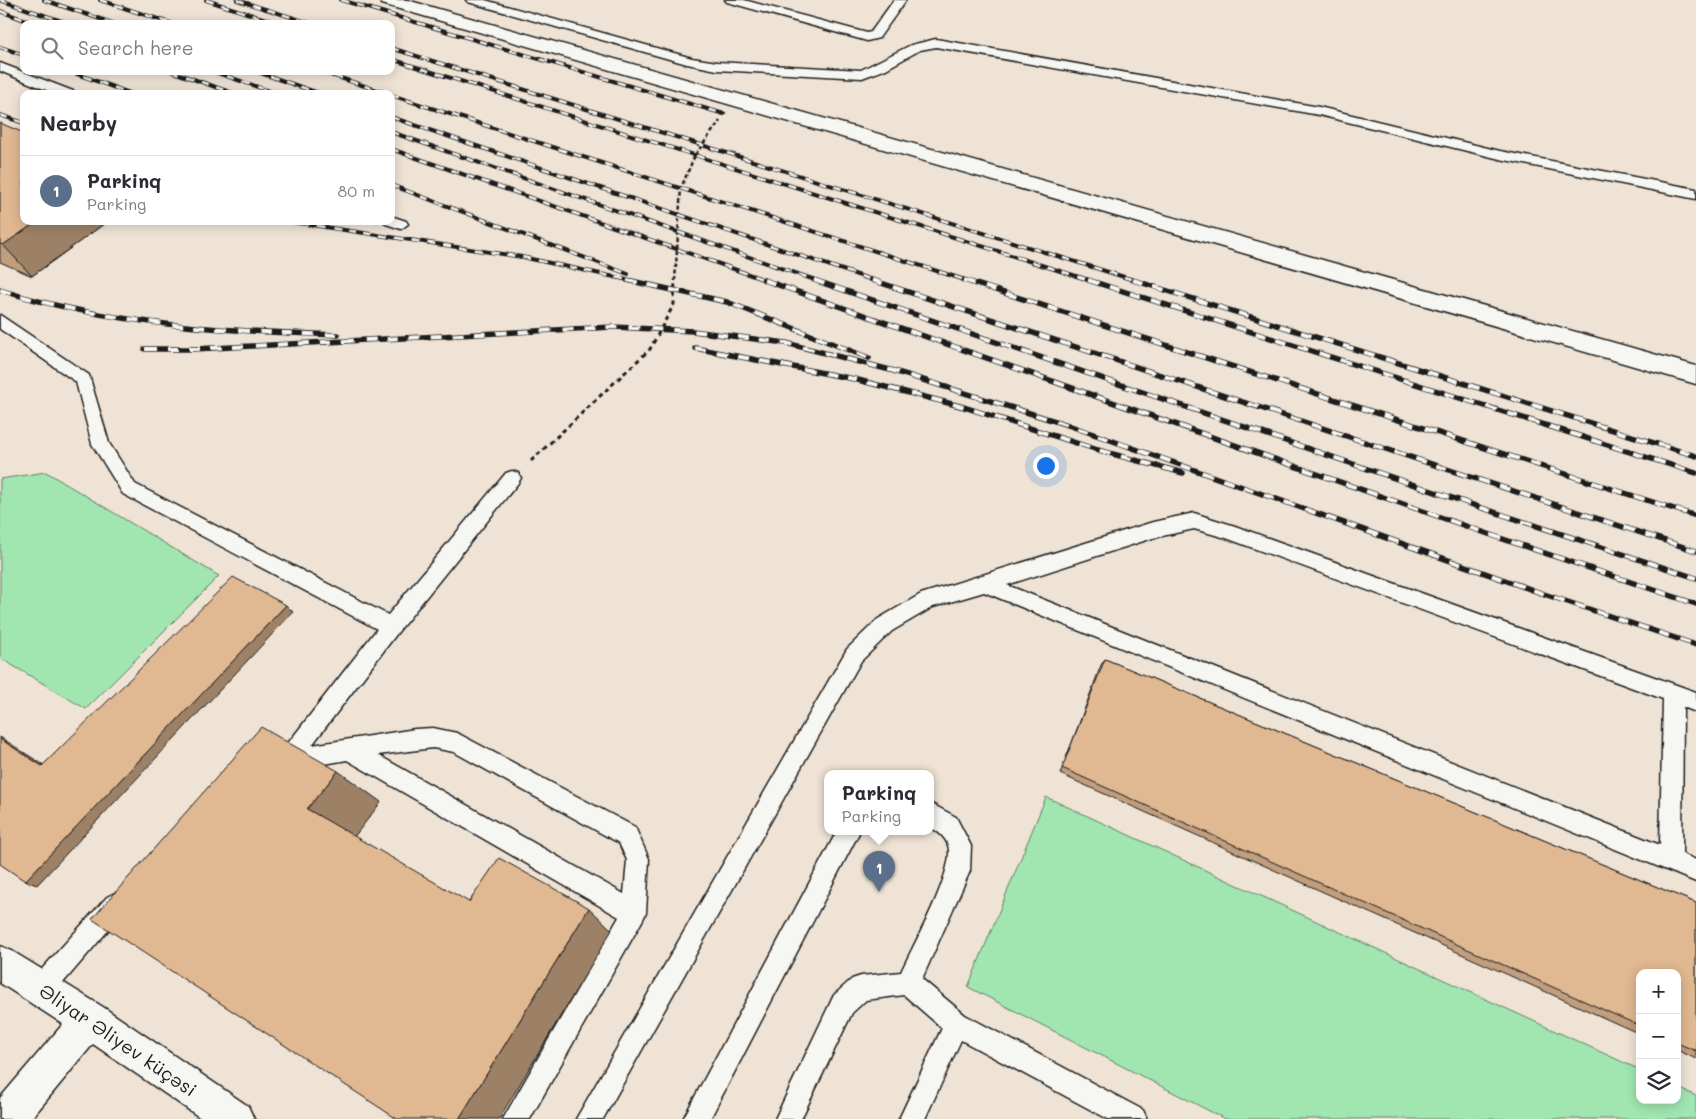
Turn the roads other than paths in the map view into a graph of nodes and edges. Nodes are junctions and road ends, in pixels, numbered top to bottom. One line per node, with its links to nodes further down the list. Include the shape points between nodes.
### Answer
1 (388, 0): 11 (street)
2 (472, 0): 9 (lane, via 717,66 862,74 877,70 911,47 936,43 1319,111 1500,155)
3 (732, 0): 4 (lane, via 867,37 875,35)
4 (900, 0)
5 (0, 67): 6 (lane)
6 (20, 75)
7 (20, 75): 8 (lane)
8 (58, 90)
9 (1696, 194)
10 (0, 321): 14 (lane, via 83,379 101,444 129,489)
11 (1696, 375)
12 (512, 478): 14 (lane)
13 (984, 584): 15 (lane, via 1153,530 1194,521); 22 (lane); 34 (lane, via 928,600 885,626 854,655)
14 (391, 626): 18 (lane)
15 (1673, 694): 16 (lane); 22 (lane)
16 (1696, 702)
17 (349, 750): 18 (lane); 25 (lane); 25 (lane, via 415,739 433,738 457,743 627,835 638,859)
18 (289, 759): 19 (lane)
19 (264, 767)
20 (934, 816): 27 (lane, via 948,825 960,846 959,871)
21 (847, 835): 35 (lane)
22 (1672, 860): 23 (lane)
23 (1696, 871)
24 (127, 892): 28 (lane)
25 (634, 913): 33 (lane)
26 (0, 963): 28 (street, Əliyar Əliyev küçəsi)
27 (908, 983): 30 (lane); 36 (lane, via 861,988 842,1004)
28 (41, 989): 29 (street, Əliyar Əliyev küçəsi)
29 (90, 1020): 31 (street); 32 (street, Əliyar Əliyev küçəsi)
30 (956, 1024): 37 (lane); 38 (lane)
31 (8, 1119)
32 (235, 1119)
33 (516, 1119)
34 (589, 1119)
35 (696, 1119)
36 (788, 1119)
37 (912, 1119)
38 (1134, 1119)

